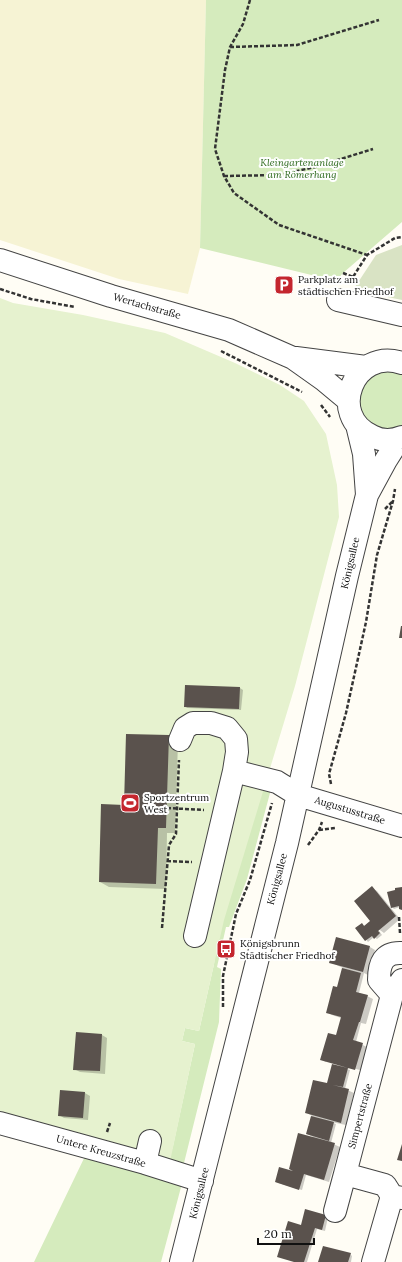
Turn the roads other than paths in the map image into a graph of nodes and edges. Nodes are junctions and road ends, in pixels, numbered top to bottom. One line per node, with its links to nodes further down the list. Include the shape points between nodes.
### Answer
1 (0, 260): 4 (street, Wertachstraße, via 229,330)
2 (342, 300): 3 (street)
3 (402, 315)
4 (293, 358): 6 (street, Wertachstraße); 7 (street, Wertachstraße)
5 (402, 364): 6 (street, via 384,361)
6 (366, 367): 7 (street, via 353,381)
7 (348, 400): 8 (street, Königsallee)
8 (357, 425): 9 (street, via 367,434 379,439); 10 (street, Königsallee, via 364,454)
9 (401, 438): 10 (street, Königsallee)
10 (367, 495): 13 (street, Königsallee)
11 (180, 740): 12 (street, via 185,728 193,723 211,723 227,728 236,739)
12 (234, 771): 13 (street, Augustusstraße, via 277,782); 15 (street)
13 (298, 795): 14 (street, Augustusstraße); 22 (street, Königsallee)
14 (402, 826)
15 (196, 936)
16 (402, 953): 17 (street, Simpertstraße, via 392,953 385,958 379,968 379,980)
17 (397, 987): 21 (street, Simpertstraße)
18 (0, 1123): 20 (street, Untere Kreuzstraße)
19 (150, 1141): 20 (street)
20 (145, 1164): 22 (street, Untere Kreuzstraße)
21 (345, 1174): 23 (street, via 385,1185); 24 (street, Simpertstraße)
22 (202, 1181): 25 (street, Königsallee)
23 (397, 1197): 26 (street)
24 (335, 1211)
25 (182, 1262)
26 (373, 1262)

